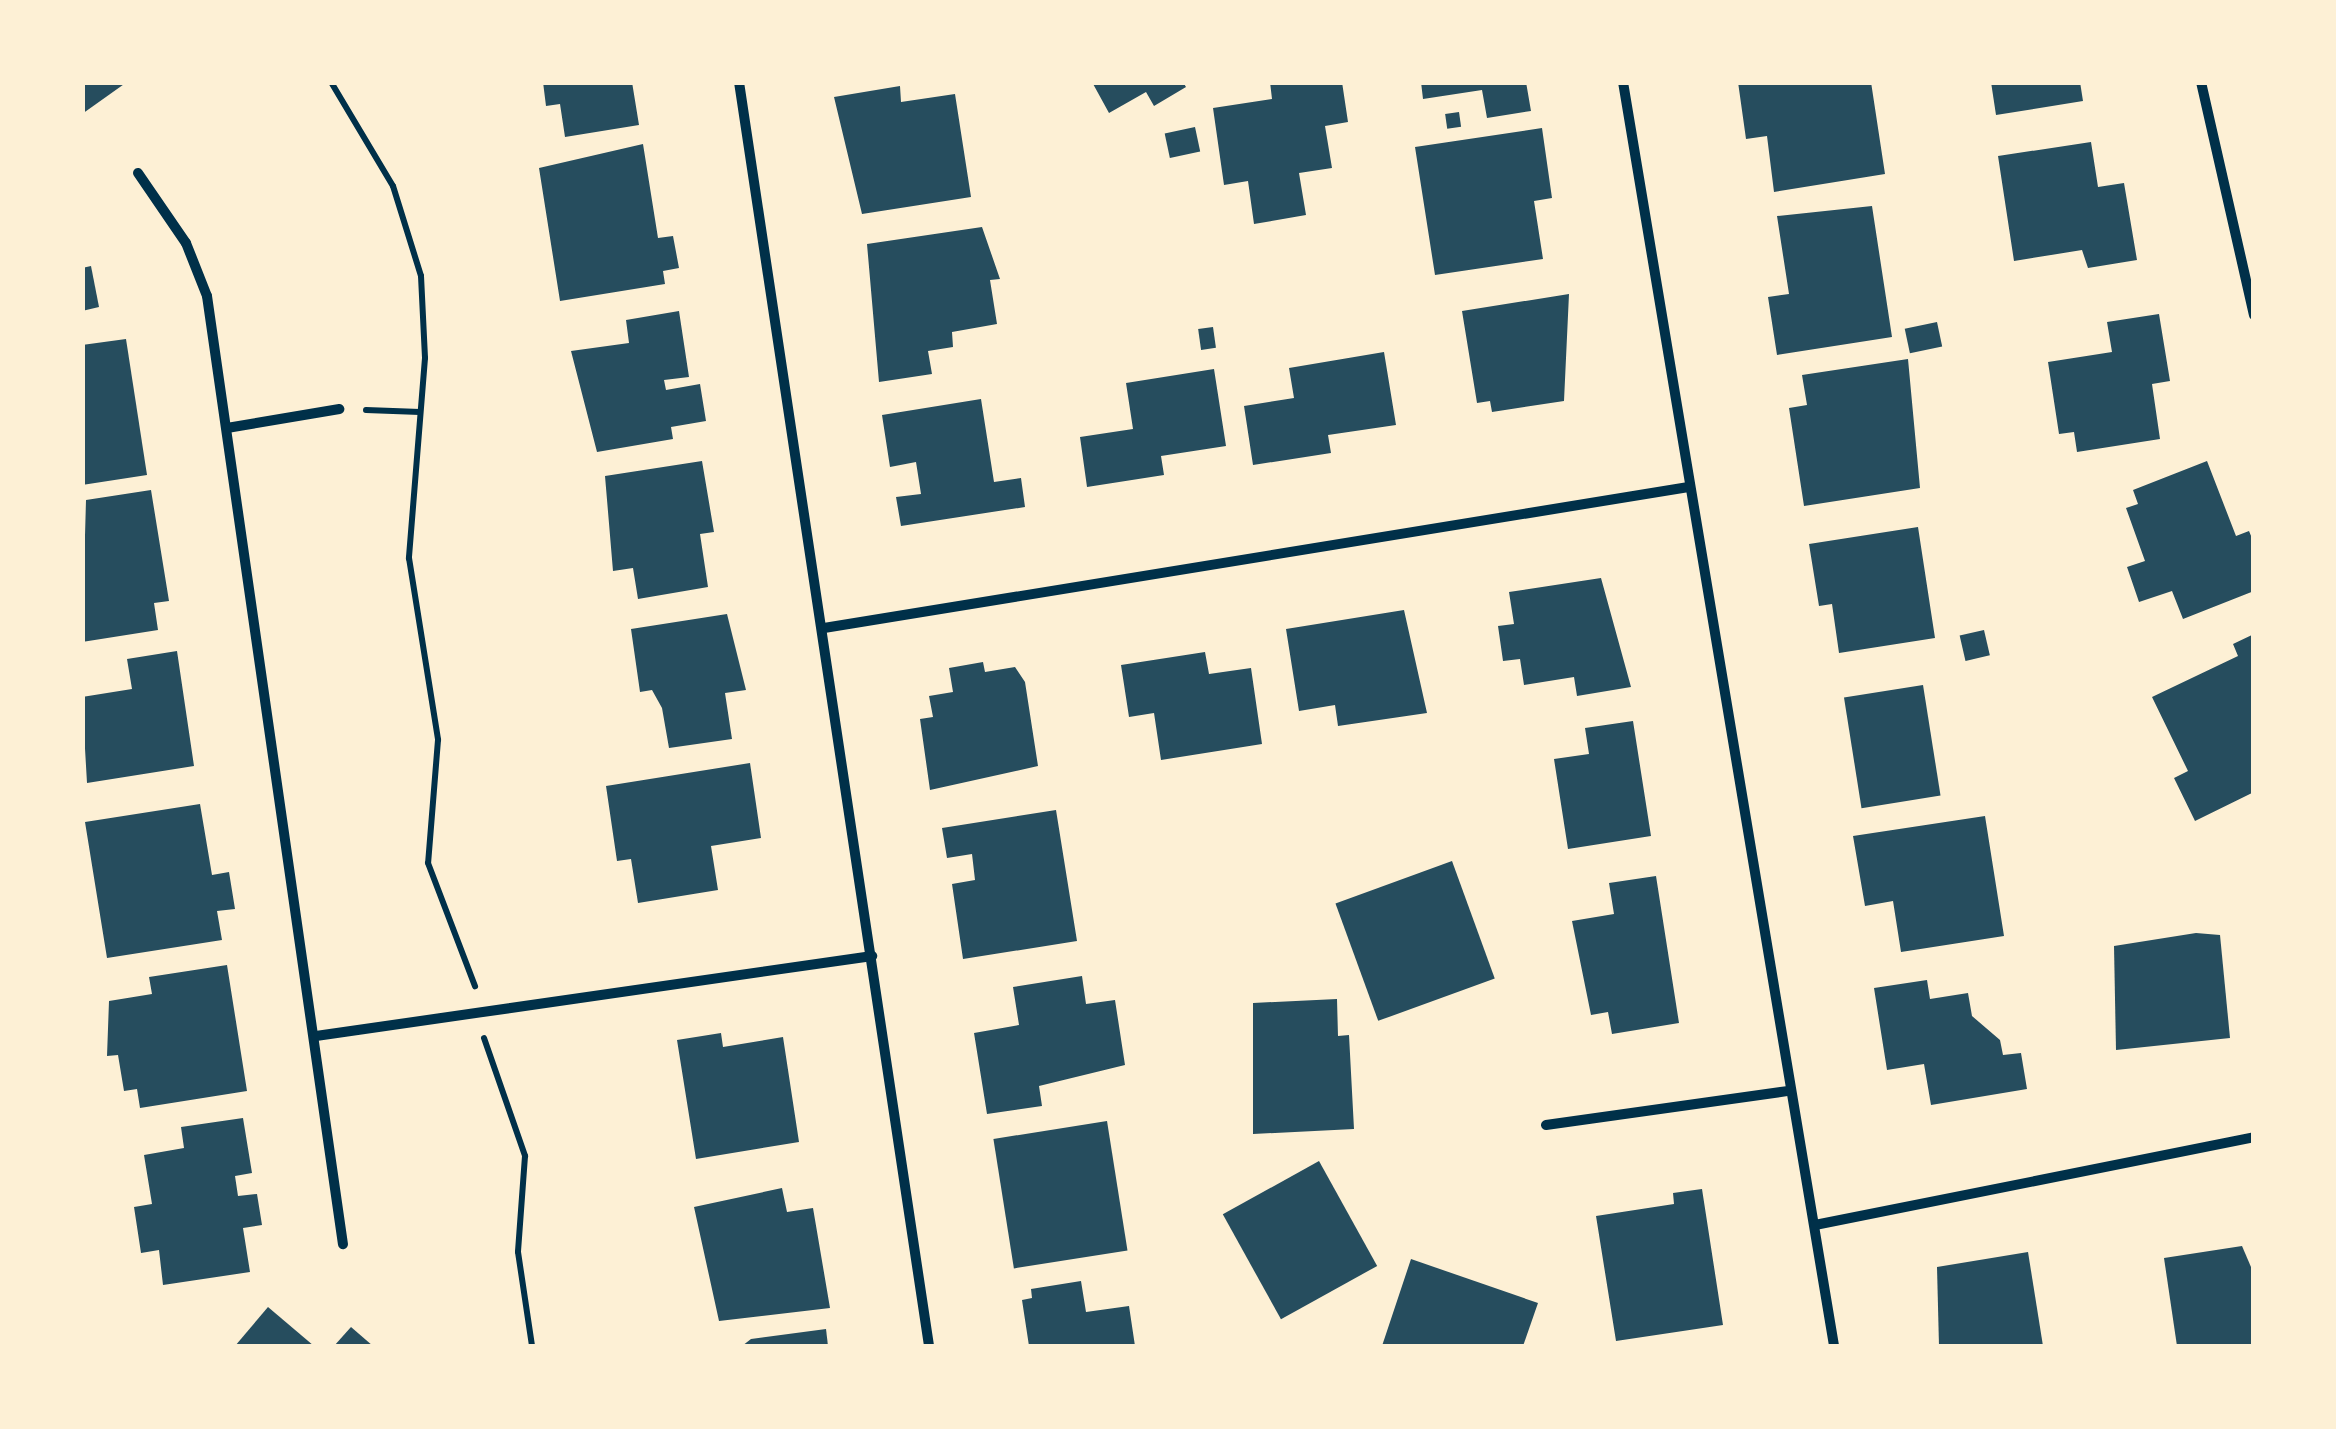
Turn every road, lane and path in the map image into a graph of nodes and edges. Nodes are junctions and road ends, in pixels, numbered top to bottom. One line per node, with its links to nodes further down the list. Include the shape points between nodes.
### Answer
1 (331, 82): 8 (path, via 375,150 415,246)
2 (739, 82): 11 (street)
3 (1623, 82): 10 (street)
4 (2201, 82): 6 (street)
5 (138, 173): 9 (street, via 198,269)
6 (2254, 315)
7 (339, 409): 8 (path); 9 (street)
8 (420, 412): 13 (path, via 410,558 438,740 428,863)
9 (227, 428): 14 (street)
10 (1688, 487): 11 (street); 16 (street)
11 (824, 628): 12 (street)
12 (872, 956): 14 (street); 22 (street)
13 (474, 978)
14 (316, 1036): 20 (street)
15 (486, 1044): 21 (path, via 525,1156 518,1252)
16 (1789, 1091): 17 (street); 19 (street)
17 (1546, 1126)
18 (2254, 1137): 19 (street)
19 (1815, 1225): 23 (street)
20 (343, 1244)
21 (532, 1346)
22 (929, 1346)
23 (1834, 1346)

